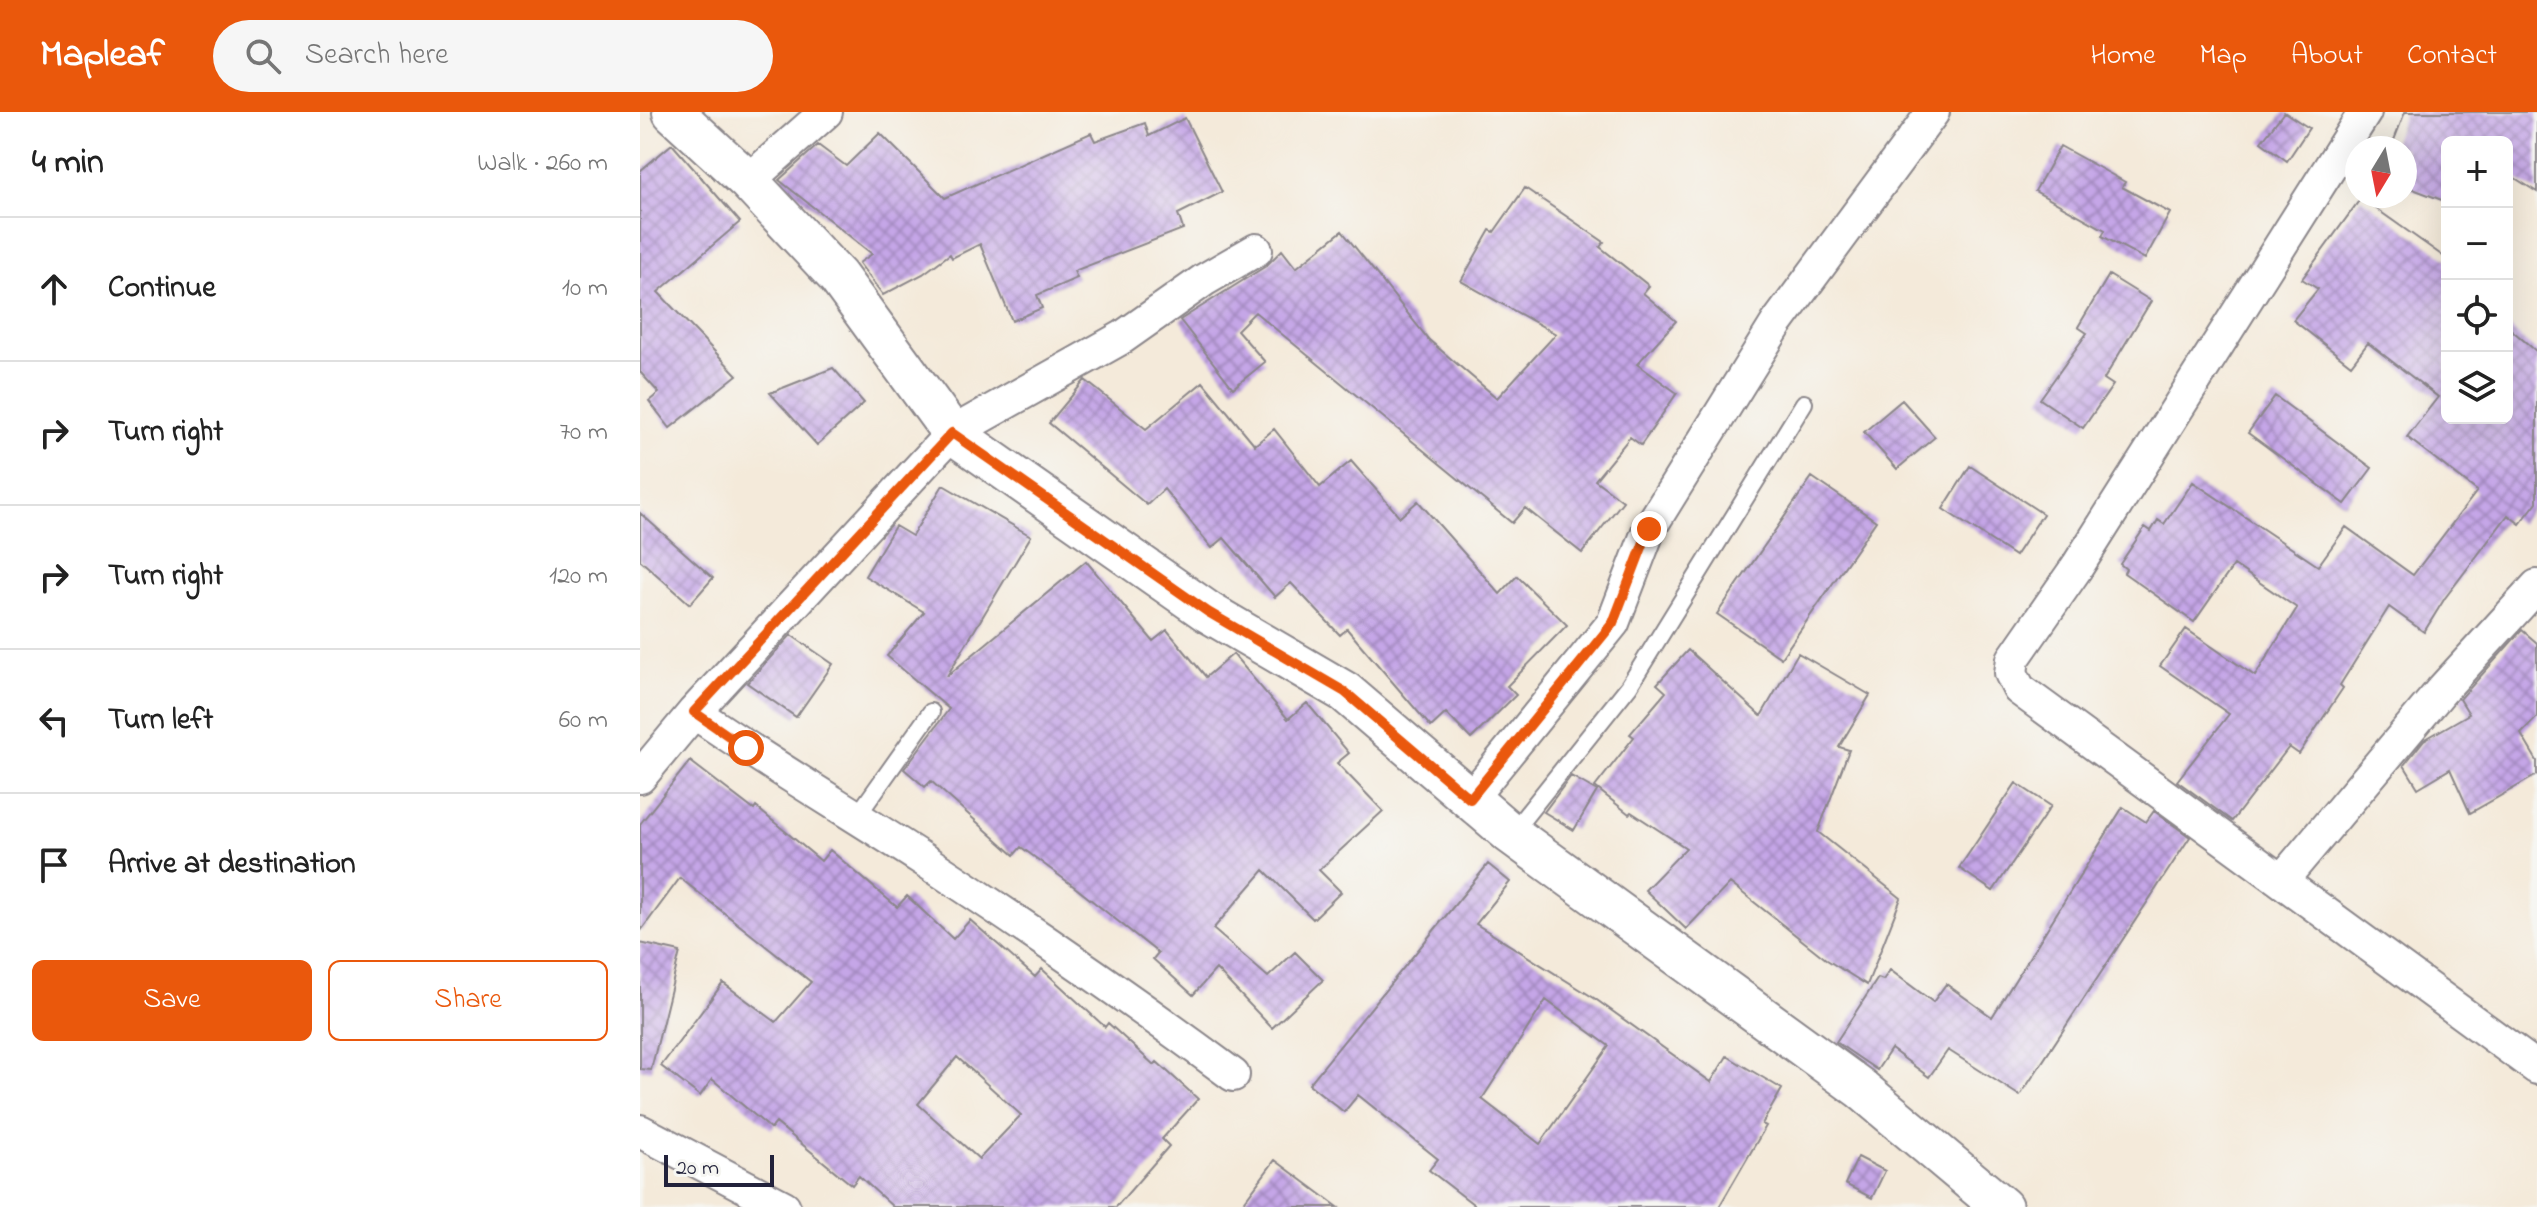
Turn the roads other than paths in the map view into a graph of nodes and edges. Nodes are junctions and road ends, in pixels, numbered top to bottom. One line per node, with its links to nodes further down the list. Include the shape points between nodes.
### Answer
1 (673, 112): 5 (street)
2 (826, 112): 5 (street)
3 (1933, 112): 13 (street, via 1777,323 1649,529 1613,623)
4 (2365, 112): 16 (street, via 2077,567 2013,659 2011,673 2019,689)
5 (748, 181): 8 (street, via 838,277)
6 (1256, 250): 8 (street, via 1123,337)
7 (1804, 403): 15 (lane, via 1629,686)
8 (952, 433): 10 (street); 13 (street, via 1208,612 1345,692)
9 (2537, 586): 16 (street)
10 (694, 712): 12 (street); 14 (street)
11 (931, 712): 14 (lane)
12 (640, 777)
13 (1470, 799): 15 (street)
14 (855, 819): 18 (street, via 1076,963)
15 (1511, 834): 21 (street, via 1860,1088)
16 (2282, 880): 17 (street)
17 (2537, 1068)
18 (1233, 1075)
19 (640, 1131): 20 (street)
20 (784, 1207)
21 (2002, 1207)

